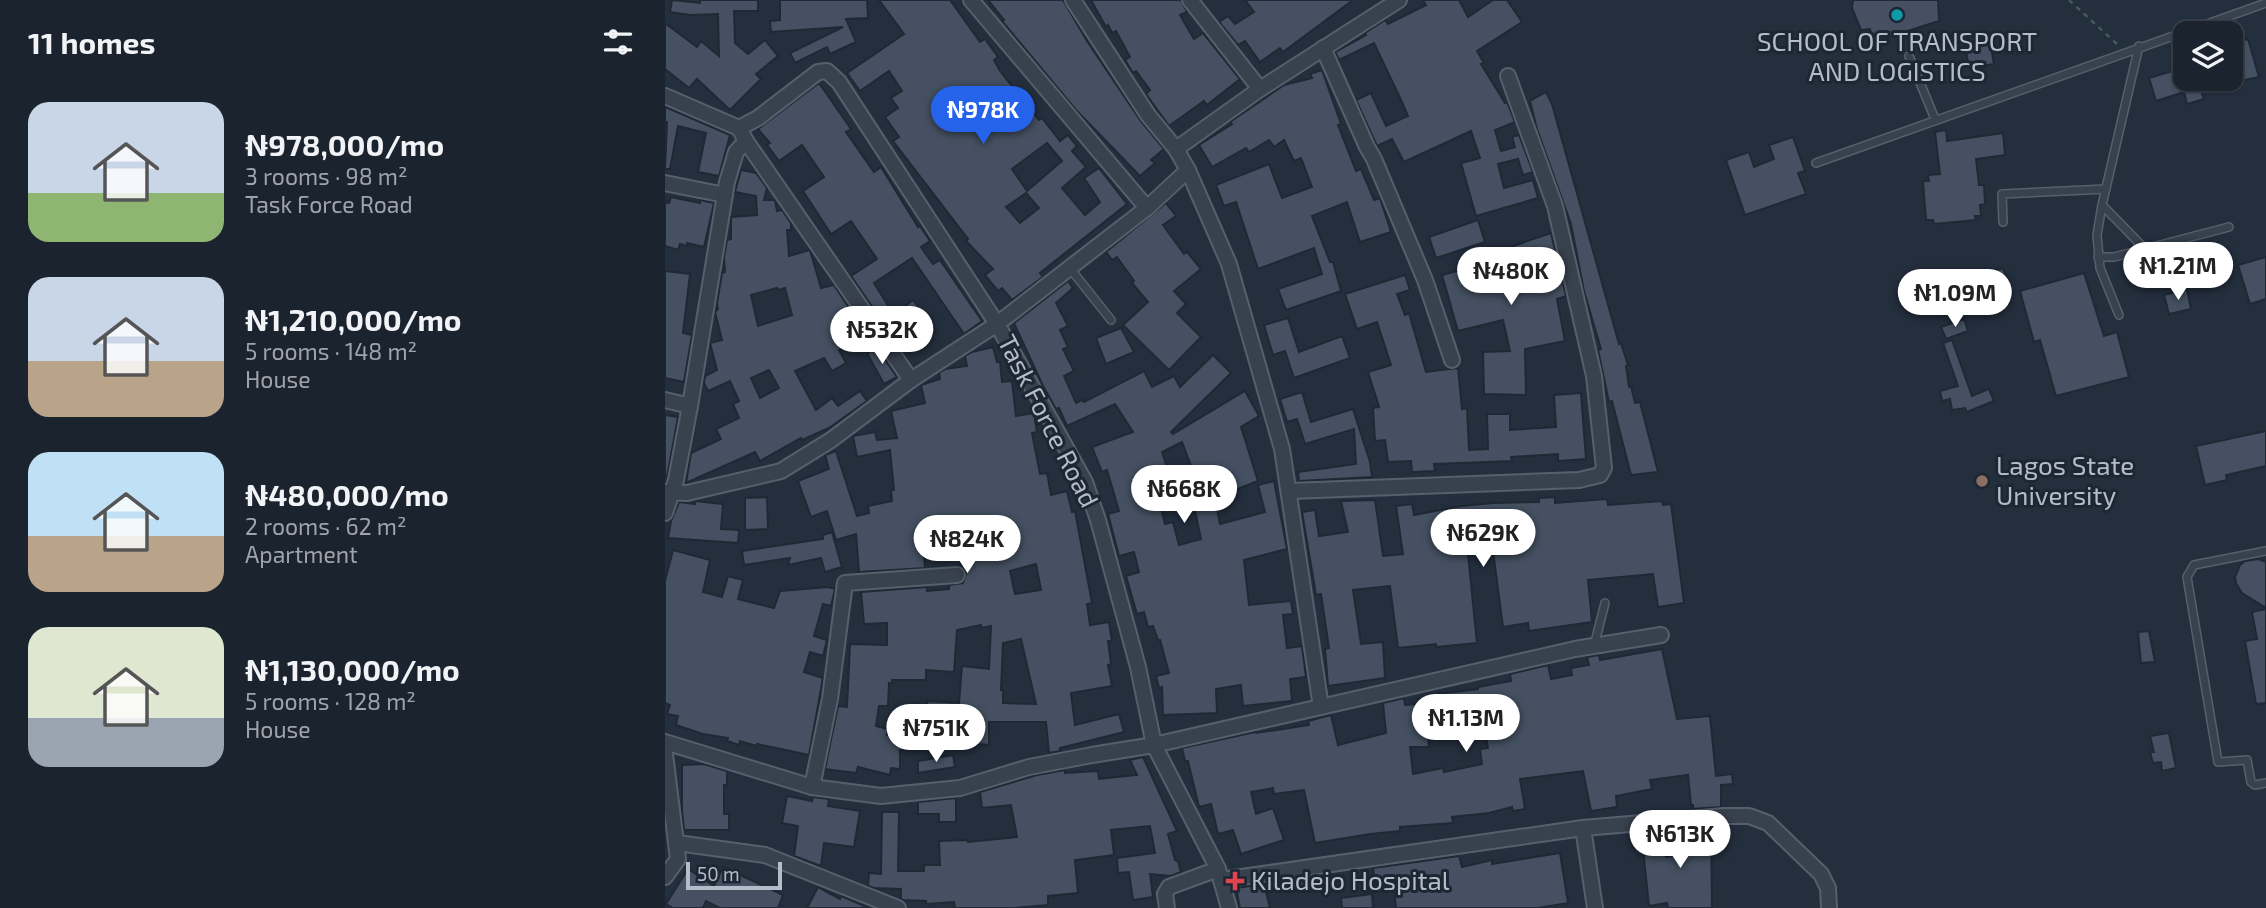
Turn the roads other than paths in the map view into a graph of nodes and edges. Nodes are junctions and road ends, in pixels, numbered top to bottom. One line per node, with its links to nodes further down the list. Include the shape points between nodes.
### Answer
1 (971, 0): 21 (street)
2 (1073, 0): 14 (street, via 1148,115)
3 (1190, 0): 10 (street)
4 (1399, 0): 7 (street)
5 (2266, 2): 6 (lane)
6 (2139, 47): 12 (lane); 18 (lane)
7 (1323, 48): 10 (street); 30 (street, via 1425,280)
8 (1909, 56): 12 (lane)
9 (1508, 76): 34 (street, via 1555,206 1594,376 1604,468 1600,475 1579,480)
10 (1260, 89): 14 (street)
11 (665, 96): 13 (street)
12 (1934, 119): 15 (lane)
13 (743, 135): 19 (street); 29 (street, Task Force Road, via 818,72 827,71 839,82); 31 (street)
14 (1176, 149): 16 (street)
15 (1816, 163)
16 (1188, 170): 21 (street); 34 (street, via 1229,264)
17 (665, 183): 19 (street)
18 (2106, 189): 20 (lane); 22 (lane, via 2002,194)
19 (725, 195): 33 (street)
20 (2102, 205): 24 (lane); 25 (lane)
21 (1147, 208): 26 (street)
22 (2003, 222)
23 (2229, 227): 24 (lane)
24 (2145, 249): 25 (lane)
25 (2098, 257): 27 (lane)
26 (1069, 267): 28 (lane); 29 (street)
27 (2119, 315)
28 (1111, 320)
29 (997, 324): 31 (street); 44 (street, Task Force Road, via 1085,482 1132,642)
30 (1451, 360)
31 (911, 380): 35 (street, via 781,471 687,493)
32 (665, 400): 33 (street)
33 (690, 406): 35 (street, via 676,480)
34 (1290, 491): 42 (street)
35 (668, 492): 36 (street)
36 (665, 513)
37 (2266, 551): 46 (lane, via 2194,565 2187,577 2218,762 2247,760 2251,782)
38 (957, 575): 47 (street, via 845,583)
39 (1605, 604): 41 (lane)
40 (1661, 635): 41 (street)
41 (1594, 646): 42 (street)
42 (1321, 707): 44 (street)
43 (665, 741): 47 (street)
44 (1154, 746): 47 (street, via 1029,767 960,788 881,796); 50 (street, Task Force Road)
45 (665, 754): 49 (street)
46 (2266, 783)
47 (813, 787)
48 (1583, 828): 50 (street); 55 (street); 56 (street, via 1749,816 1768,823 1822,874)
49 (677, 843): 51 (street, via 678,859); 52 (street, via 765,855)
50 (1219, 875): 53 (street, via 1169,887); 54 (street, Task Force Road)
51 (665, 877)
52 (898, 908)
53 (1167, 908)
54 (1229, 908)
55 (1595, 908)
56 (1829, 908)

